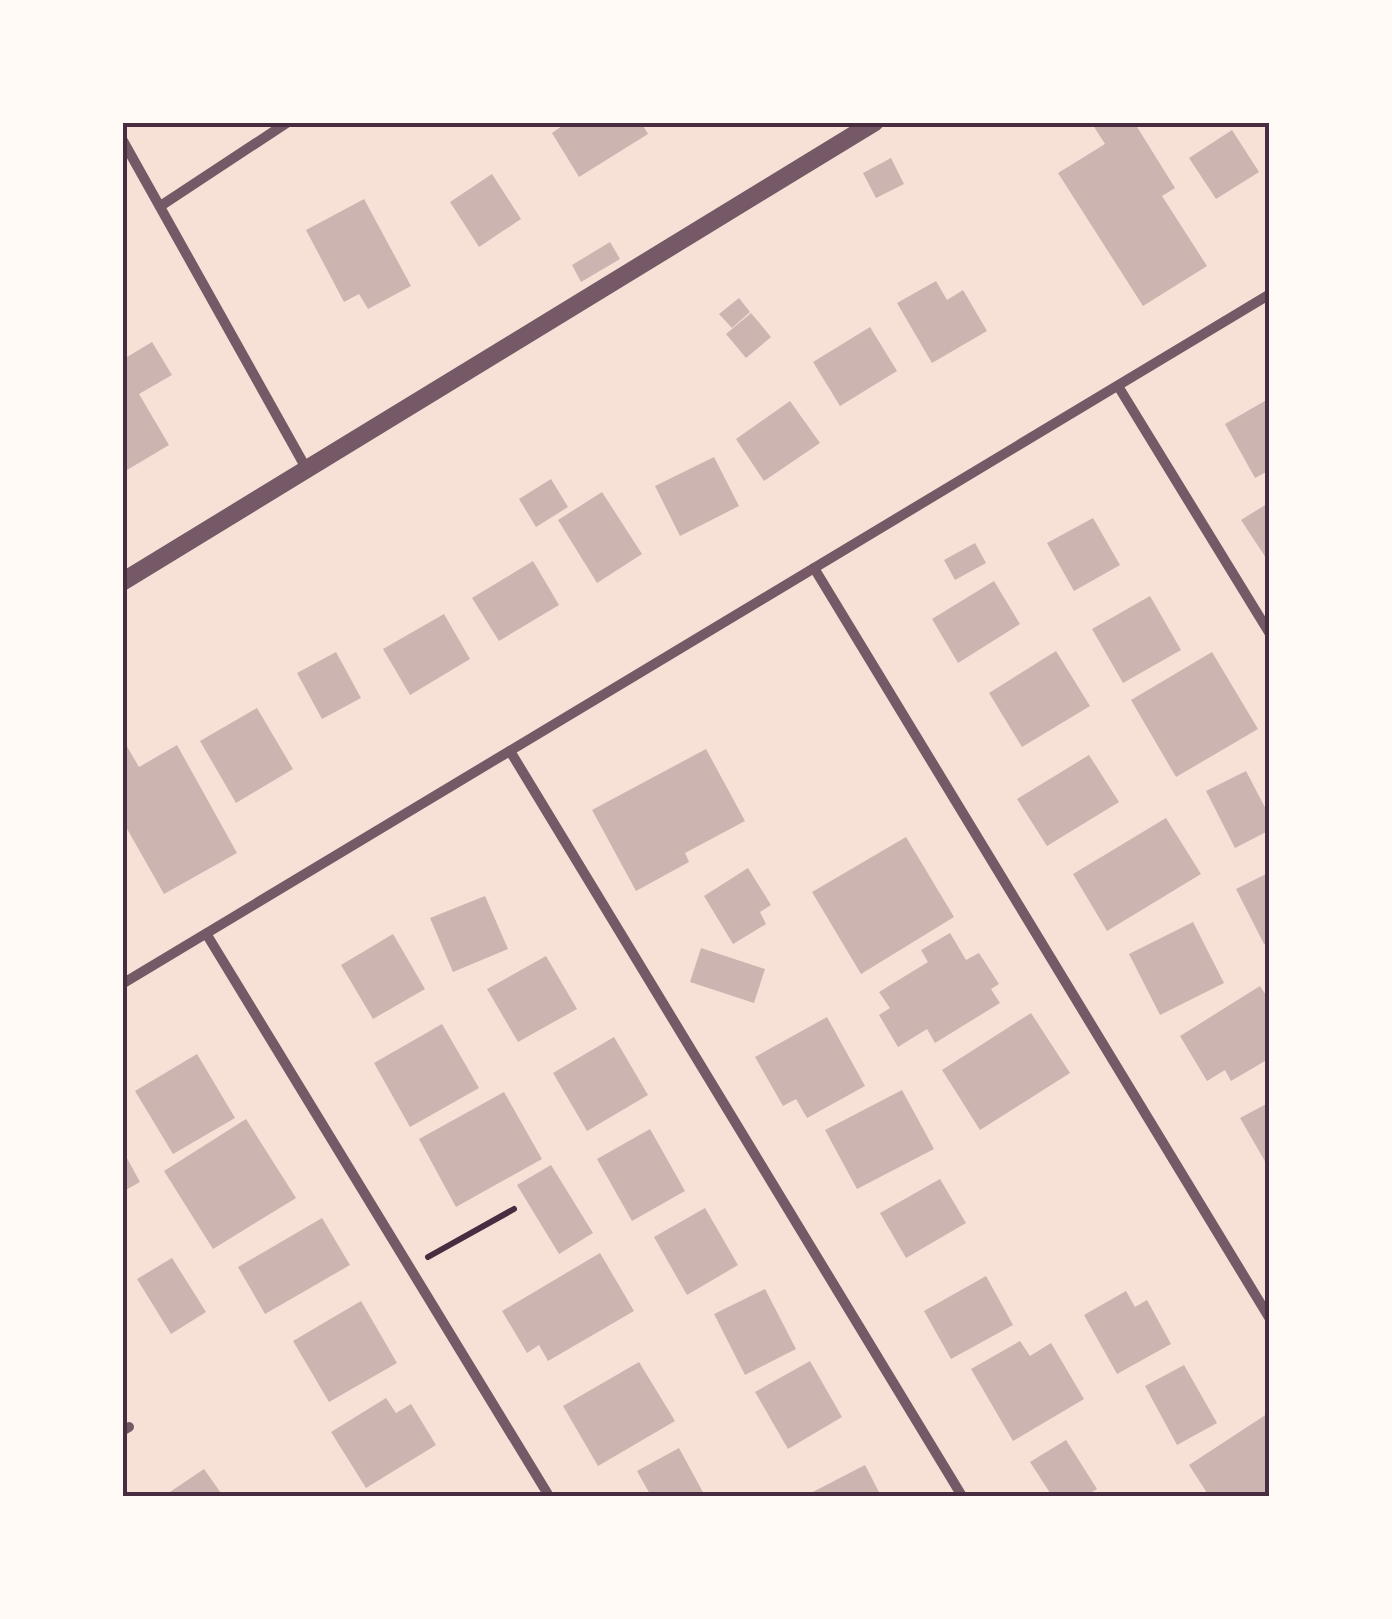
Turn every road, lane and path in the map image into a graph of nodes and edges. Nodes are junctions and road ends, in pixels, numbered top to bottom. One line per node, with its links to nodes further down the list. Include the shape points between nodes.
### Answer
1 (288, 122): 4 (street)
2 (875, 122): 7 (street)
3 (122, 139): 4 (street)
4 (162, 205): 7 (street)
5 (1270, 294): 6 (street)
6 (1118, 386): 8 (street); 10 (street)
7 (306, 468): 9 (street)
8 (814, 568): 11 (street); 16 (street)
9 (122, 582)
10 (1270, 634)
11 (510, 751): 12 (street); 18 (street)
12 (207, 935): 13 (street); 15 (street)
13 (122, 984)
14 (514, 1209): 15 (path)
15 (410, 1267): 17 (street)
16 (1270, 1319)
17 (549, 1496)
18 (962, 1496)

